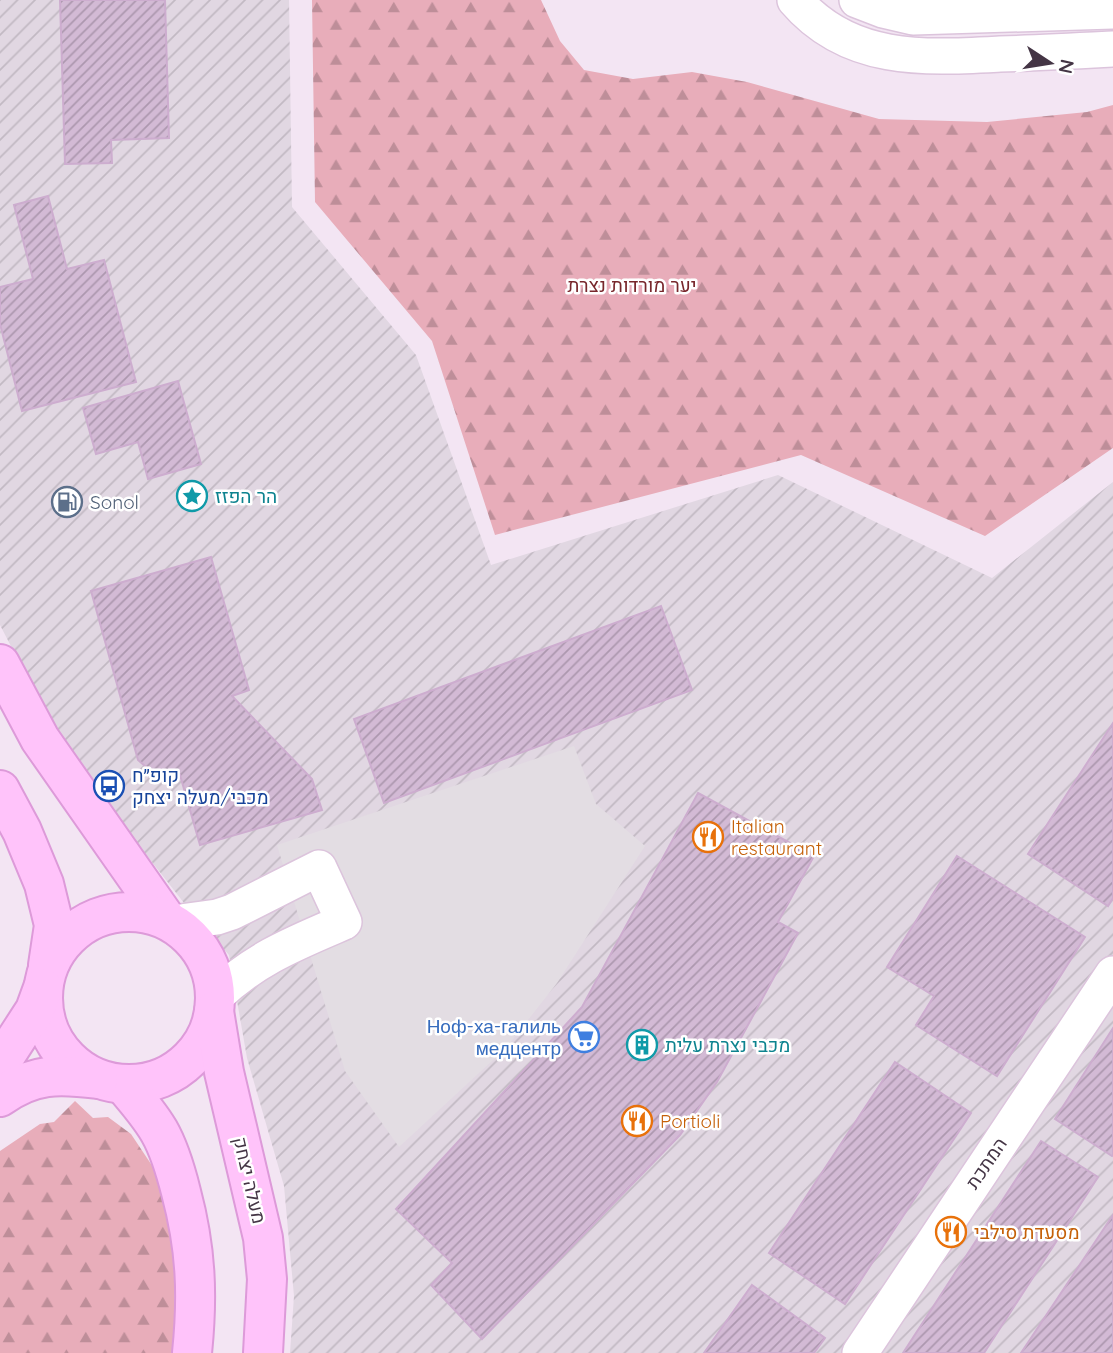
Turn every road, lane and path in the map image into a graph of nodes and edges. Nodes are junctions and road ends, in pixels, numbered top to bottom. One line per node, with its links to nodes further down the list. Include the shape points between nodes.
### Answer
1 (795, 0): 4 (street, via 818,23 843,38 897,55 929,58)
2 (857, 0): 3 (street, via 913,17)
3 (1113, 11)
4 (1113, 49)
5 (0, 664): 7 (main road, via 40,738)
6 (0, 789): 9 (main road, via 44,884 54,925)
7 (170, 921): 9 (main road, via 133,911 99,916 81,925 59,946); 10 (main road, via 203,953 211,971); 10 (street, via 217,918 318,868 344,922 275,951 253,965)
8 (1113, 974): 16 (street, המתכת)
9 (45, 979): 11 (main road, via 34,1010); 12 (main road, via 44,1014 55,1044 73,1064)
10 (215, 1003): 12 (main road, via 204,1039 187,1062 162,1078 141,1084); 15 (main road, מעלה יצחק, via 225,1072 263,1238 267,1279)
11 (0, 1064)
12 (111, 1082): 13 (main road, via 62,1075 35,1078); 14 (main road, via 145,1110 176,1171 196,1270)
13 (0, 1097)
14 (192, 1353)
15 (263, 1353)
16 (860, 1353)

